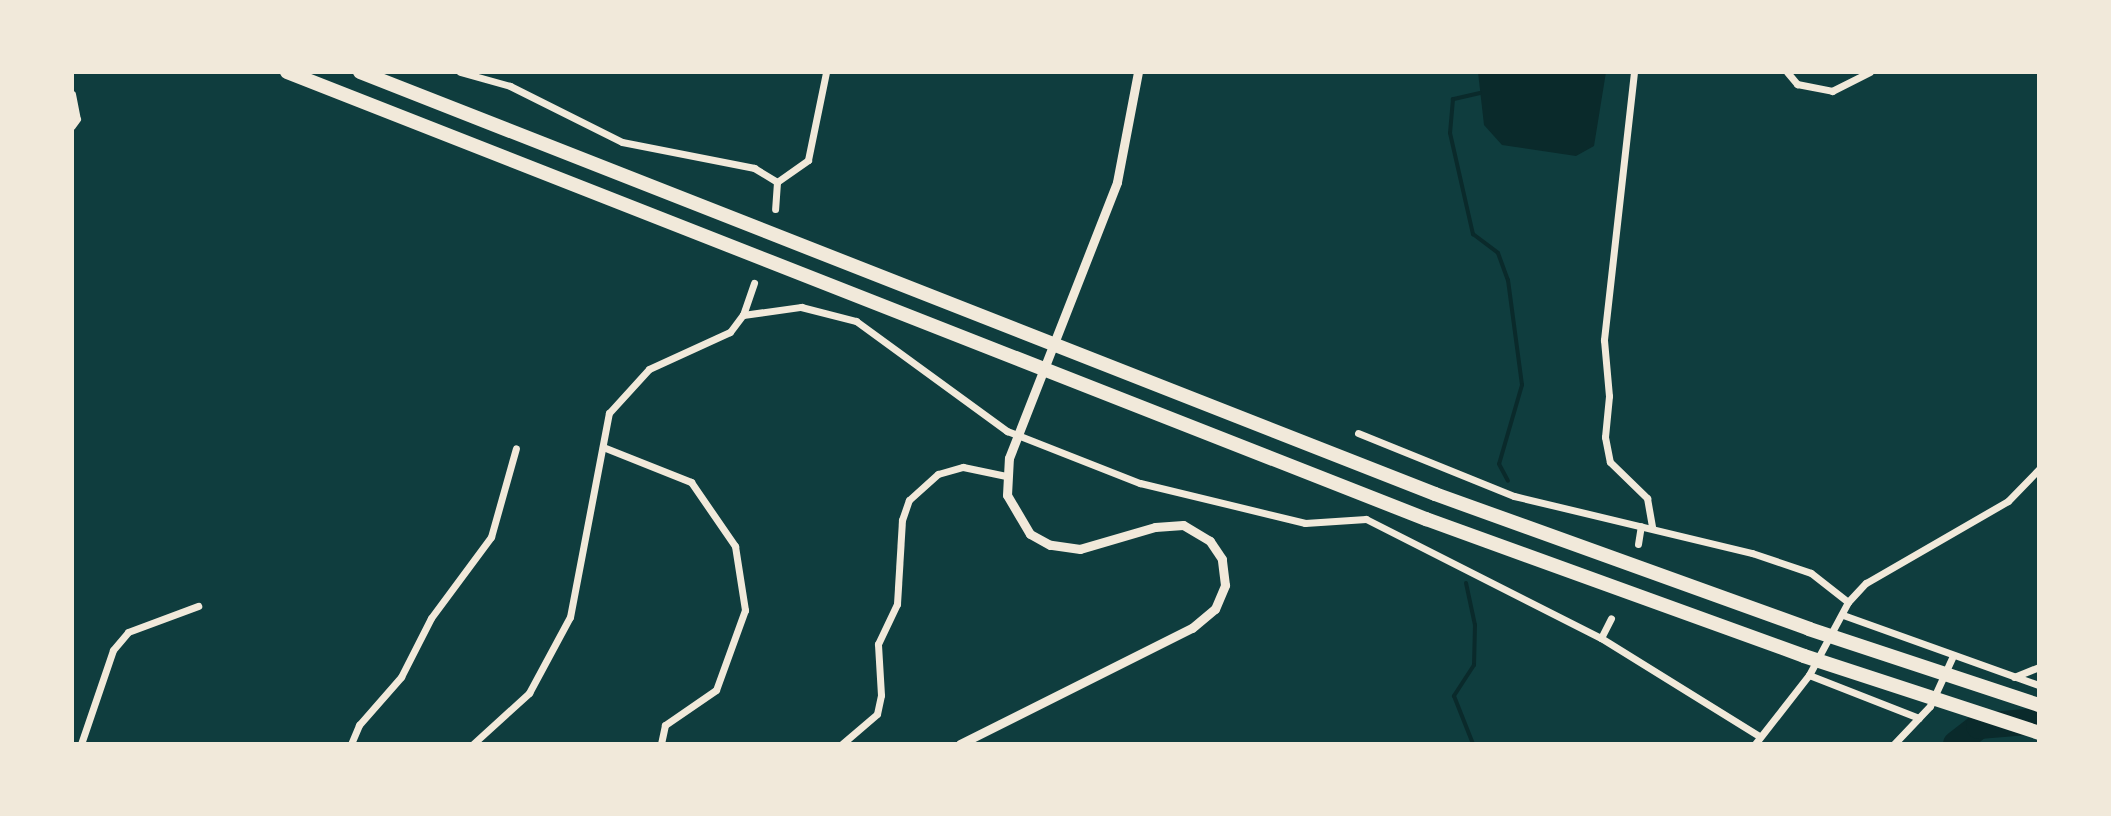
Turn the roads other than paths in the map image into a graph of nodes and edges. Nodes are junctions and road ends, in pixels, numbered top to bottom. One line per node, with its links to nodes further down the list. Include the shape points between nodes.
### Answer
1 (287, 72): 36 (highway, via 1426,519 1804,656)
2 (360, 72): 34 (highway, via 1435,494 1809,629)
3 (460, 72): 11 (street, via 510,86 622,142 754,168)
4 (826, 72): 11 (street, via 808,160)
5 (1138, 72): 16 (street, via 1117,182)
6 (1634, 72): 22 (street, via 1604,340 1609,396 1605,437 1610,462 1647,498)
7 (1787, 72): 8 (street, via 1797,84 1832,91)
8 (1870, 72)
9 (72, 94): 10 (street, via 77,119)
10 (72, 126)
11 (777, 182): 12 (street)
12 (775, 209)
13 (754, 283): 14 (street)
14 (743, 315): 16 (street, via 801,307 856,321); 17 (street, via 723,337 641,375 609,413)
15 (1358, 433): 21 (street, via 1514,496)
16 (1018, 436): 20 (street); 28 (street, via 1140,483 1274,516 1305,523 1366,519)
17 (603, 447): 40 (street, via 584,564 555,652 529,693); 41 (street, via 691,482 735,546 745,610 716,690 665,725)
18 (516, 448): 39 (street, via 491,537 431,618 401,677 359,725)
19 (2039, 469): 24 (street, via 2008,501 1884,572)
20 (1006, 476): 42 (street, via 963,467 938,474 909,500 902,520 897,604 876,663 881,695 877,714); 43 (street, via 1015,517 1050,545 1080,549 1155,527 1183,525 1210,541 1222,559 1225,585 1215,609 1192,628)
21 (1641, 526): 22 (street); 23 (street)
22 (1652, 527): 24 (street, via 1811,573)
23 (1638, 544)
24 (1848, 602): 26 (street)
25 (198, 606): 38 (street, via 128,632 113,650)
26 (1843, 615): 29 (street); 31 (street)
27 (1611, 618): 28 (street)
28 (1601, 638): 37 (street)
29 (1952, 658): 32 (street); 35 (street)
30 (2039, 667): 32 (street)
31 (1809, 675): 35 (street); 37 (street)
32 (2014, 677): 33 (street)
33 (2039, 685)
34 (2039, 705)
35 (1919, 718): 44 (street)
36 (2039, 733)
37 (1757, 740)
38 (81, 744)
39 (351, 744)
40 (473, 744)
41 (661, 744)
42 (842, 744)
43 (960, 744)
44 (1894, 744)

